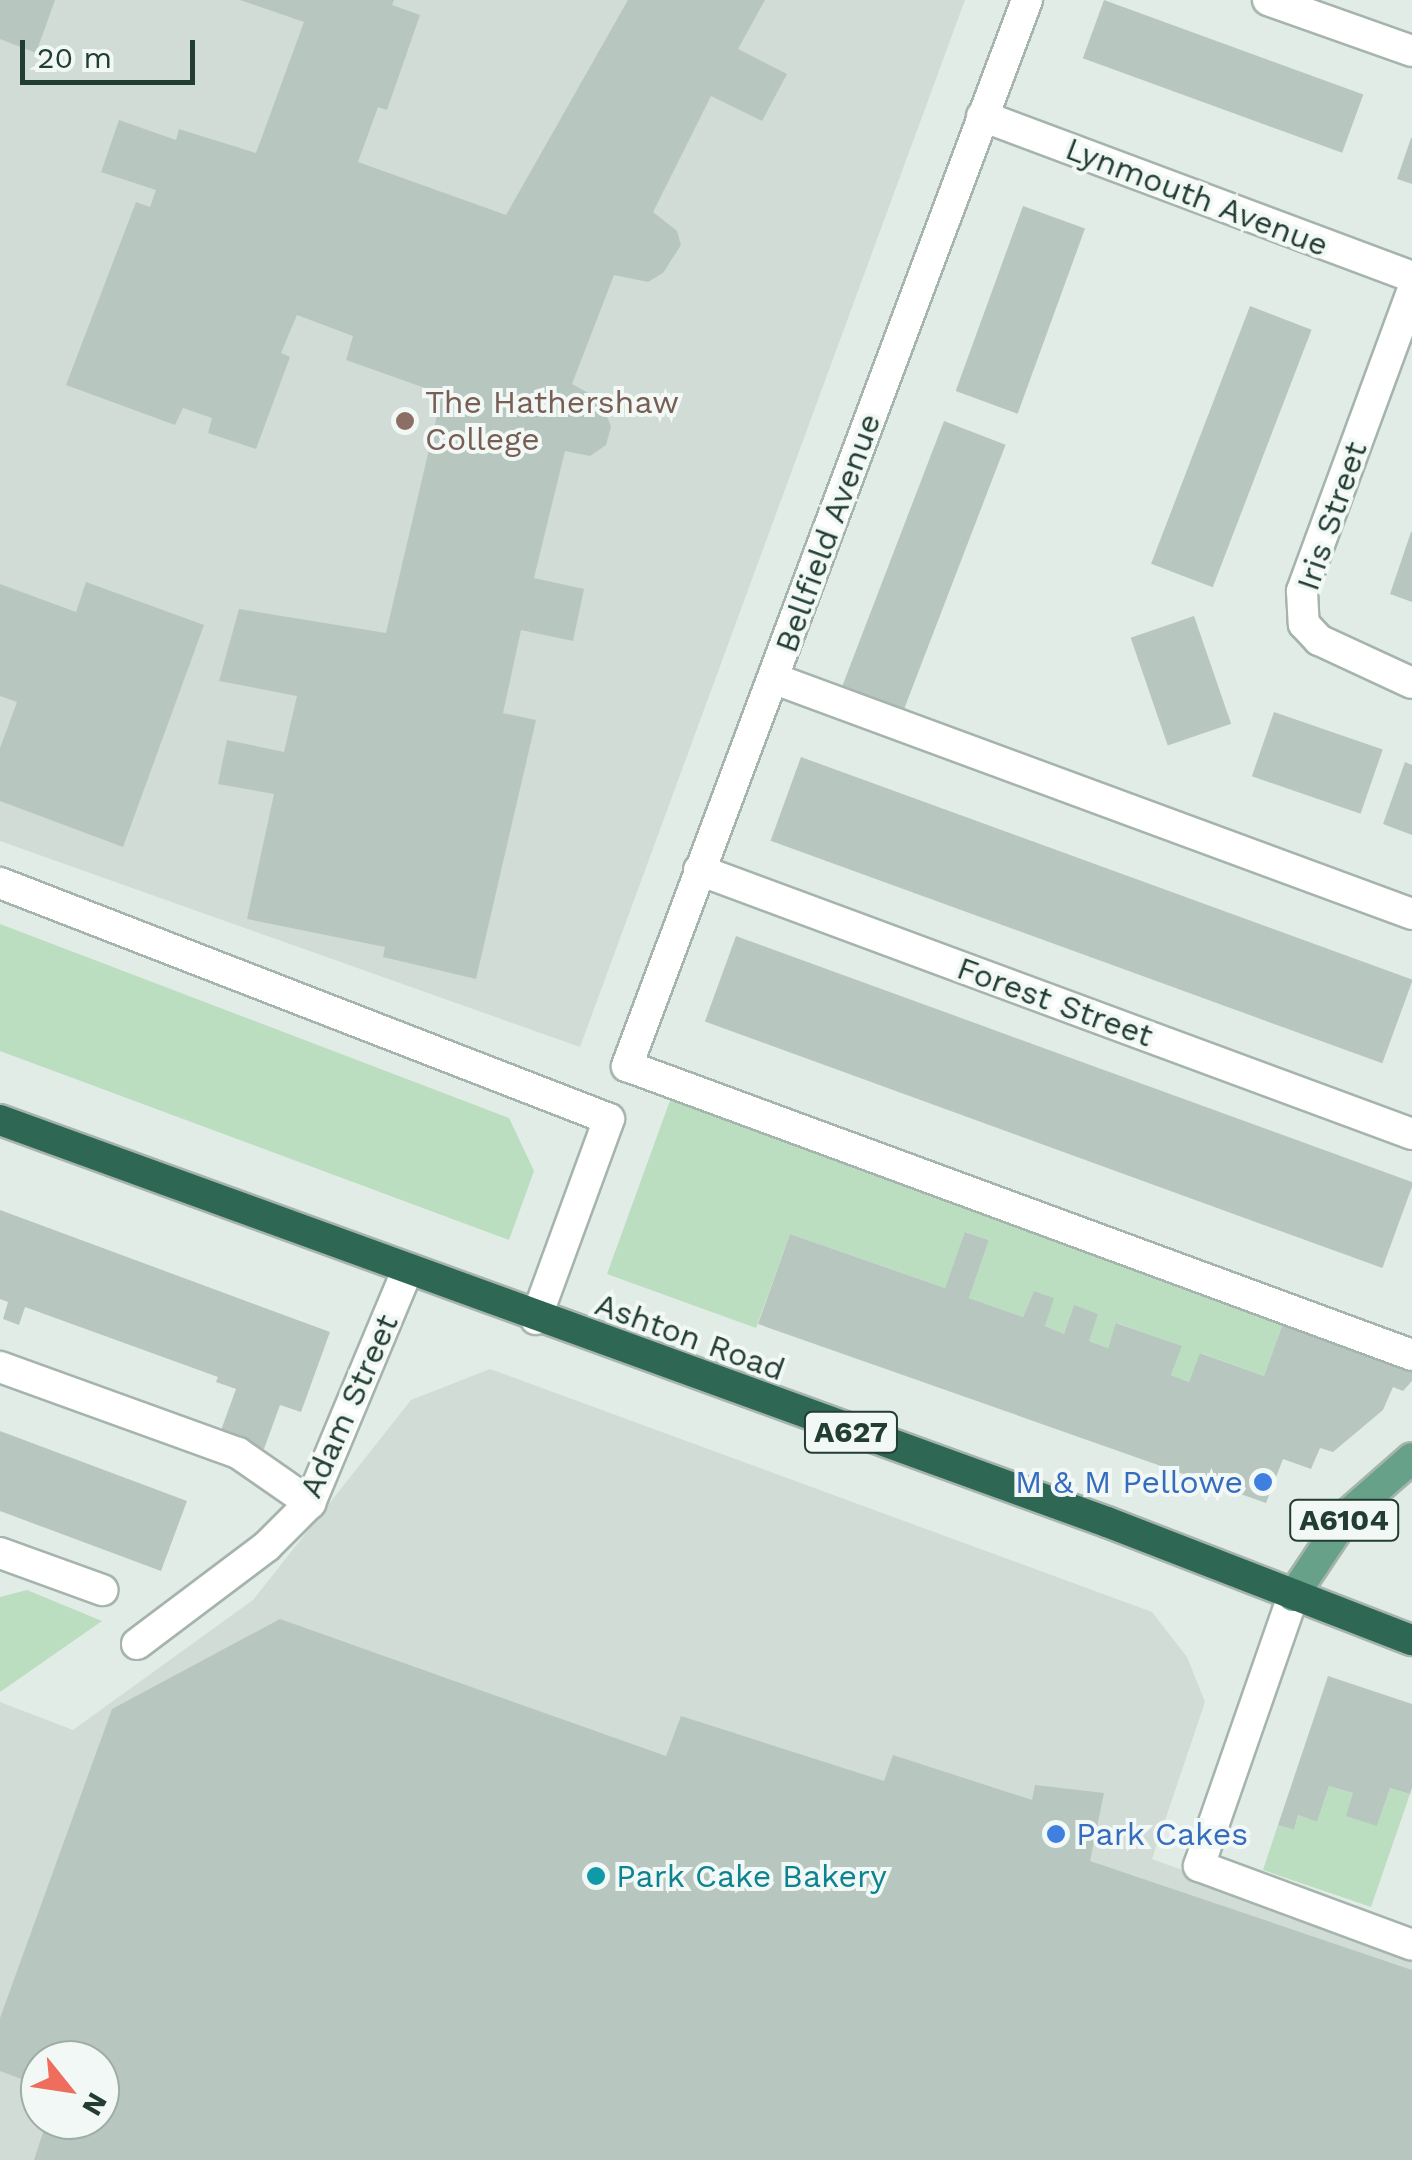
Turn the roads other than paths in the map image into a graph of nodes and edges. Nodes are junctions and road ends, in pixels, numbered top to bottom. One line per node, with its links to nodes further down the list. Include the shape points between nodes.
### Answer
1 (1027, 0): 4 (street, Bellfield Avenue)
2 (1268, 0): 3 (street)
3 (1412, 52)
4 (982, 116): 5 (street, Lynmouth Avenue); 7 (street, Bellfield Avenue)
5 (1412, 277)
6 (1412, 292): 8 (street, Iris Street, via 1302,591 1304,624 1319,640)
7 (775, 679): 9 (street, Bellfield Avenue); 11 (street)
8 (1412, 683)
9 (699, 870): 13 (street, Forest Street); 16 (street, Bellfield Avenue, via 627,1066)
10 (0, 884): 15 (street, via 609,1119)
11 (1412, 914)
12 (0, 1120): 14 (highway, Ashton Road / A627)
13 (1412, 1134)
14 (407, 1271): 15 (highway, Ashton Road / A627); 19 (street, Adam Street)
15 (536, 1319): 22 (highway, Ashton Road / A627, via 1107,1522)
16 (1412, 1355)
17 (0, 1367): 19 (street, via 238,1453)
18 (1412, 1458): 22 (main road, A6104, via 1347,1515)
19 (310, 1502): 24 (street, Adam Street, via 267,1546)
20 (0, 1553): 21 (street)
21 (102, 1590)
22 (1293, 1596): 23 (highway, Ashton Road / A627); 25 (street, via 1199,1866)
23 (1412, 1640)
24 (137, 1644)
25 (1412, 1945)

